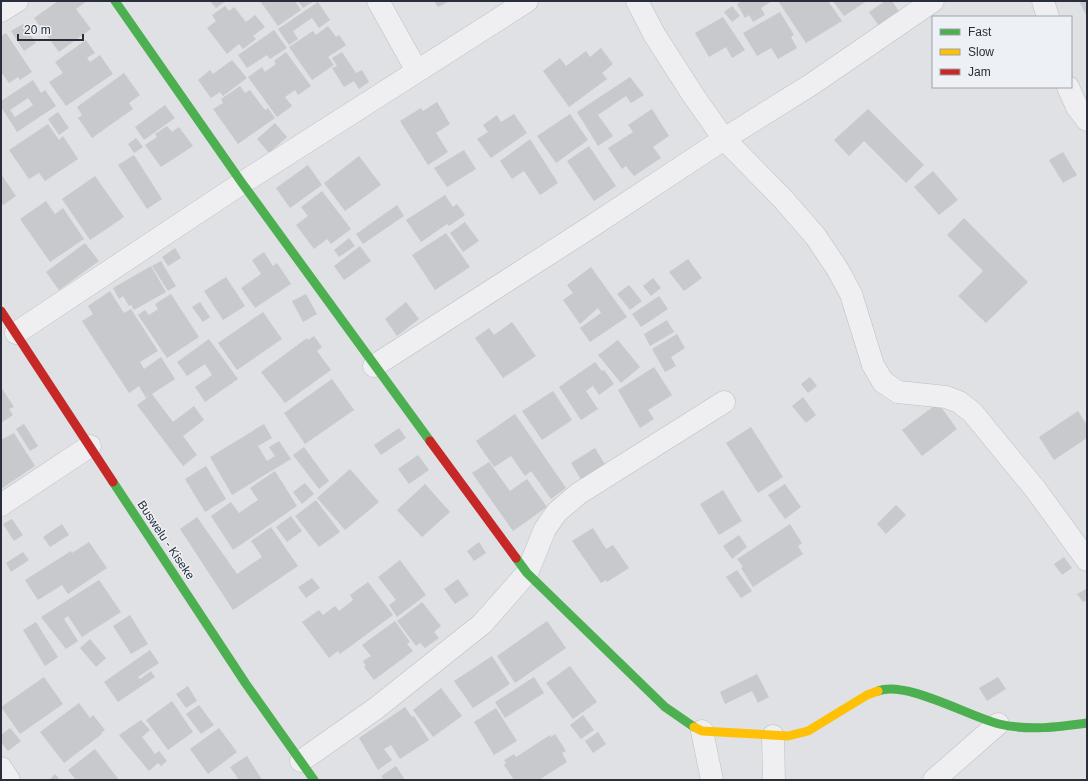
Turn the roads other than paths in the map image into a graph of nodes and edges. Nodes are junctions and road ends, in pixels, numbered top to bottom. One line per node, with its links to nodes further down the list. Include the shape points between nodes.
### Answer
1 (17, 1): 8 (street)
2 (115, 1): 14 (street)
3 (378, 1): 10 (street)
4 (527, 1): 10 (street)
5 (637, 1): 13 (street, via 654,34)
6 (933, 1): 13 (street, via 812,84)
7 (1043, 1): 9 (street)
8 (1, 10)
9 (1048, 16)
10 (417, 71): 14 (street)
11 (1068, 88): 12 (street, via 1077,107)
12 (1087, 120)
13 (724, 139): 17 (street); 21 (street, via 783,199 816,237 838,270 852,294 873,365 883,382 898,392 946,397 959,402 972,412 1036,490)
14 (242, 183): 16 (street); 17 (street)
15 (1, 311): 16 (street, Buswelu - Kiseke)
16 (16, 333): 19 (street, Buswelu - Kiseke)
17 (374, 366): 22 (street)
18 (724, 402): 22 (street, via 578,494 557,512 545,528)
19 (90, 446): 20 (street); 28 (street, Buswelu - Kiseke, via 246,684)
20 (1, 505)
21 (1087, 560)
22 (527, 573): 25 (street, via 665,707); 28 (street, via 482,624 375,709)
23 (1087, 723): 24 (street, via 1048,728 1019,728)
24 (998, 724): 26 (street, via 942,702 908,692 883,689 867,695 808,730 788,736); 27 (street)
25 (702, 732): 26 (street); 30 (street)
26 (773, 736): 31 (street)
27 (962, 757): 32 (street); 33 (street)
28 (301, 761): 29 (street, Buswelu - Kiseke)
29 (314, 780)
30 (712, 780)
31 (774, 780)
32 (934, 780)
33 (961, 780)

